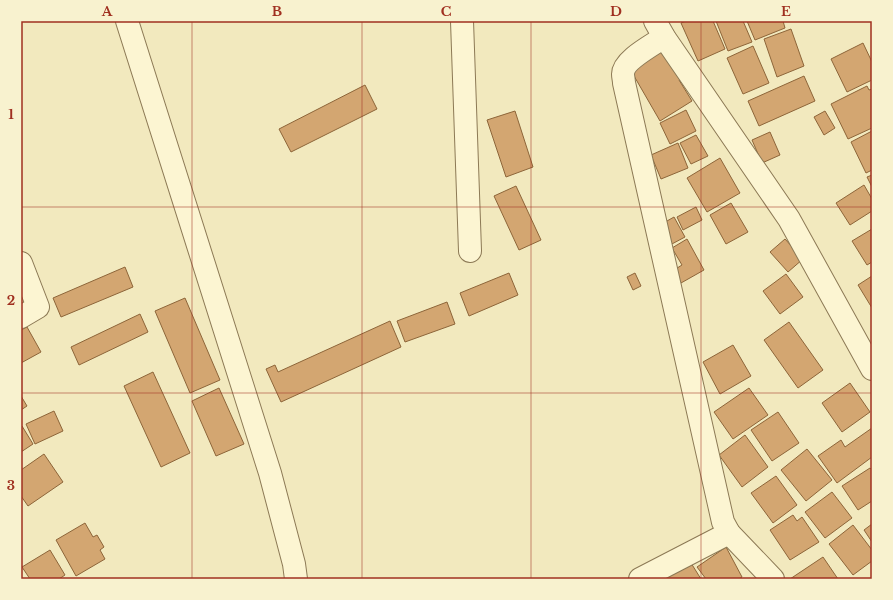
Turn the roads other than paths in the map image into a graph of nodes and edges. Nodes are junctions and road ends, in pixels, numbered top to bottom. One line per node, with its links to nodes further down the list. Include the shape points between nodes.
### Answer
1 (127, 21): 9 (street, via 270,473)
2 (462, 21): 4 (street)
3 (660, 29): 7 (street, via 789,219); 8 (street, via 626,66 623,73 723,522)
4 (470, 251)
5 (21, 263): 6 (street, via 38,307)
6 (21, 317)
7 (872, 369)
8 (729, 533): 10 (street); 11 (street)
9 (296, 579)
10 (640, 579)
11 (773, 579)

